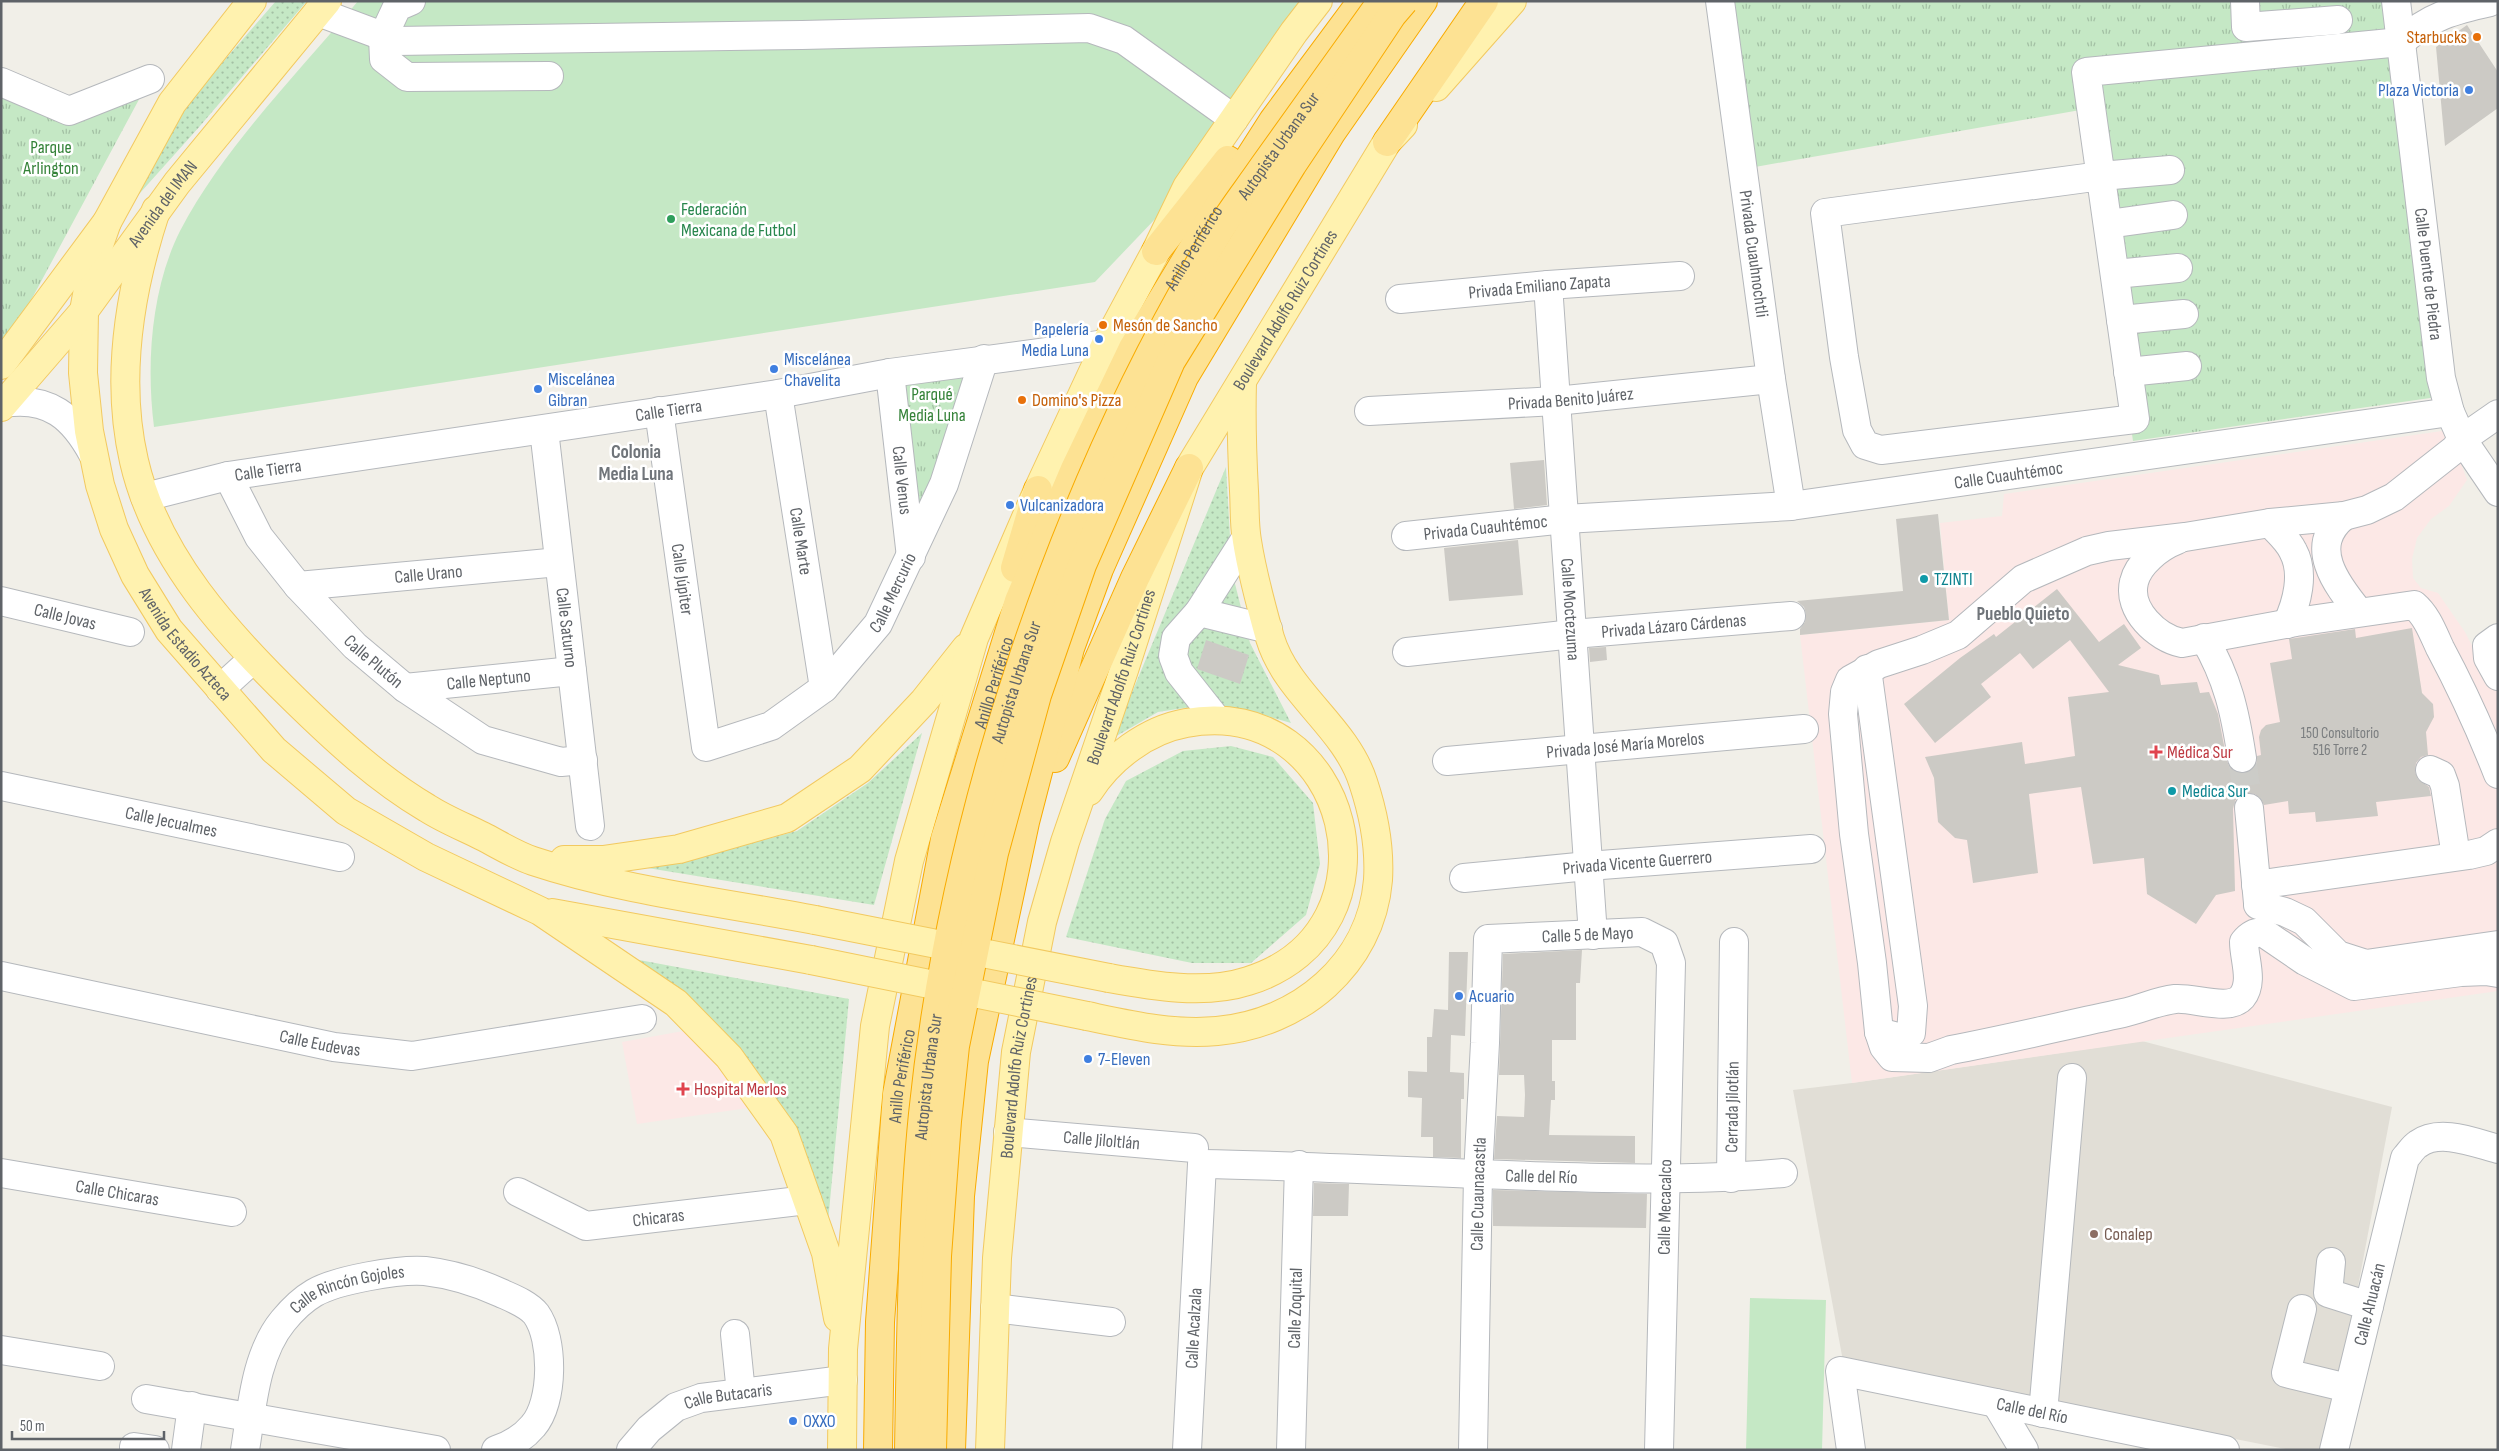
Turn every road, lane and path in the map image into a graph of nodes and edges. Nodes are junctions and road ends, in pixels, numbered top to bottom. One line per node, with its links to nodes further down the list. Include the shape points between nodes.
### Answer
1 (252, 1): 29 (main road, Avenida del IMAN, via 172,103)
2 (411, 1): 17 (street, via 397,7)
3 (1318, 1): 23 (main road)
4 (1361, 1): 31 (highway, via 1260,116); 105 (highway, Anillo Periférico, via 1273,121 1133,348 1074,470 1022,592)
5 (1382, 1): 163 (highway, Autopista Urbana Sur, bridge, via 1216,237 1156,345 1117,424 1031,636 993,758 970,848 936,1019 923,1112 917,1199)
6 (1404, 1): 164 (highway, Autopista Urbana Sur, bridge, via 1292,166 1171,361 1082,565 1048,660 1012,779 994,853 955,1046 946,1121 937,1256)
7 (1423, 1): 103 (highway, via 1331,132 1184,377 1099,569 1070,648)
8 (1484, 1): 24 (highway)
9 (1512, 1): 24 (main road, Boulevard Adolfo Ruiz Cortines)
10 (1720, 1): 47 (street, Privada Cuauhnochtli)
11 (2244, 1): 15 (street, via 2246,27 2288,24)
12 (2396, 1): 18 (street, Calle Puente de Piedra)
13 (2490, 1): 16 (street); 18 (street, via 2422,23)
14 (323, 7): 17 (street); 27 (main road, Avenida del IMAN)
15 (2337, 10): 19 (street)
16 (2498, 12)
17 (383, 37): 20 (street, via 384,59 407,77); 23 (street, via 396,40 802,35 1089,28 1124,40)
18 (2401, 42): 19 (street); 53 (street, Calle Puente de Piedra, via 2441,378)
19 (2342, 47): 26 (street, via 2086,72)
20 (549, 76)
21 (150, 79): 22 (street, via 69,111)
22 (1, 82)
23 (1234, 118): 31 (main road, via 1187,187)
24 (1387, 142): 46 (main road, Boulevard Adolfo Ruiz Cortines)
25 (2170, 170): 26 (street)
26 (2101, 176): 30 (street); 45 (street, via 1824,212 1836,308 1857,430 1865,444 1881,450 2135,419)
27 (156, 210): 37 (main road, Avenida del IMAN); 62 (main road, via 138,277 127,374 131,446)
28 (2173, 215): 30 (street)
29 (107, 222): 37 (main road, Avenida Estadio Azteca, via 93,262); 42 (main road, Avenida del IMAN)
30 (2108, 224): 33 (street)
31 (1156, 251): 40 (main road)
32 (2178, 268): 33 (street)
33 (2115, 274): 39 (street)
34 (1680, 276): 35 (street, Privada Emiliano Zapata)
35 (1548, 285): 36 (street, Privada Emiliano Zapata); 49 (street, Calle Moctezuma)
36 (1400, 298)
37 (84, 311): 50 (main road, Avenida del IMAN); 57 (main road, Avenida Estadio Azteca, via 83,373)
38 (2184, 314): 39 (street)
39 (2121, 320): 45 (street)
40 (1106, 344): 41 (street, Calle Tierra); 60 (main road)
41 (984, 359): 44 (street, Calle Tierra); 70 (street, Calle Mercurio, via 944,484)
42 (1, 365)
43 (2188, 366): 45 (street)
44 (890, 372): 48 (street, Calle Tierra); 70 (street, Calle Venus)
45 (2128, 372)
46 (1242, 379): 58 (main road, Boulevard Adolfo Ruiz Cortines); 69 (main road)
47 (1772, 379): 49 (street, Privada Benito Juárez); 63 (street, Privada Cuauhnochtli)
48 (778, 394): 51 (street, Calle Tierra); 90 (street, Calle Marte)
49 (1556, 401): 52 (street, Privada Benito Juárez); 65 (street, Calle Moctezuma)
50 (3, 405): 57 (street, via 37,403 61,413 81,431)
51 (659, 411): 55 (street, Calle Tierra); 94 (street, Calle Júpiter)
52 (1369, 411)
53 (2450, 412): 56 (street, Calle Puente de Piedra); 63 (street, Calle Cuauhtémoc)
54 (2497, 417): 56 (street)
55 (544, 430): 59 (street, Calle Tierra); 71 (street, Calle Saturno)
56 (2462, 439): 61 (street, Calle Puente de Piedra); 64 (street, via 2455,449 2384,504)
57 (93, 454): 91 (main road, Avenida Estadio Azteca, via 107,509 136,575 169,630)
58 (1189, 468): 103 (highway); 106 (main road, Boulevard Adolfo Ruiz Cortines)
59 (228, 476): 62 (street, Calle Tierra); 72 (street, Calle Plutón, via 259,537)
60 (1038, 490): 81 (main road); 105 (highway, via 964,733)
61 (2498, 492)
62 (145, 497): 85 (main road, via 156,524 178,561 211,610)
63 (1792, 506): 65 (street, Calle Cuauhtémoc)
64 (2344, 516): 66 (street); 75 (street, via 2328,538 2326,554 2341,589)
65 (1565, 519): 67 (street, Privada Cuauhtémoc); 80 (street, Calle Moctezuma)
66 (2270, 523): 68 (street); 77 (street, via 2294,552 2298,572 2297,598)
67 (1406, 536)
68 (2185, 537): 82 (street, via 2171,542 2142,565 2134,583 2134,596 2144,618 2162,636 2182,643); 86 (street, via 2087,551 2023,579 1958,635)
69 (1246, 538): 74 (street); 78 (main road)
70 (911, 557): 90 (street, Calle Mercurio, via 878,624)
71 (559, 562): 72 (street, Calle Urano); 87 (street, Calle Saturno)
72 (298, 586): 89 (street, Calle Plutón, via 355,646)
73 (1, 601): 79 (street, Calle Jovas)
74 (1199, 612): 78 (street); 92 (street, via 1176,638 1173,656 1179,672)
75 (2359, 612): 77 (street); 100 (street, via 2407,604 2418,608 2469,706)
76 (1791, 616): 80 (street, Privada Lázaro Cárdenas)
77 (2286, 624): 82 (street)
78 (1268, 629): 115 (main road, bridge, via 1292,681 1344,744 1362,780 1375,829 1378,880 1370,918 1349,958 1325,987 1289,1012 1255,1024 1217,1031 1157,1031 811,960)
79 (130, 632)
80 (1573, 634): 84 (street, Privada Lázaro Cárdenas); 95 (street, Calle Moctezuma)
81 (974, 638): 111 (main road, via 924,701 860,770 788,818 679,849 603,860); 146 (main road, via 909,860 875,1026)
82 (2204, 638): 96 (street, via 2224,675 2236,718)
83 (2498, 638): 88 (street, via 2487,646 2486,651)
84 (1407, 652)
85 (253, 659): 91 (street); 111 (main road, via 345,750 426,808)
86 (1867, 669): 125 (street, via 1846,686 1843,714 1854,834); 125 (street, via 1913,1006)
87 (572, 671): 89 (street, Calle Neptuno); 97 (street, Calle Saturno)
88 (2498, 676)
89 (405, 688): 97 (street, Calle Plutón, via 483,740 561,762)
90 (824, 688): 94 (street, Calle Mercurio, via 771,726)
91 (220, 690): 115 (main road, Avenida Estadio Azteca, via 274,750 346,811 426,857)
92 (1217, 720): 106 (main road, via 1176,725 1156,732 1122,755 1093,785); 111 (main road, bridge, via 1258,728 1304,758 1322,780 1339,818 1343,838 1344,859 1336,900 1327,919 1301,951 1285,964 1247,982 1198,987 1109,978 613,883)
93 (1804, 729): 95 (street, Privada José María Morelos)
94 (706, 747)
95 (1580, 749): 98 (street, Privada José María Morelos); 112 (street, Calle Moctezuma)
96 (2242, 758)
97 (583, 760): 104 (street, Calle Saturno)
98 (1447, 761)
99 (2430, 770): 109 (street, via 2441,776 2445,786)
100 (2498, 774)
101 (1, 786): 110 (street, Calle Jecualmes)
102 (2249, 808): 114 (street)
103 (1025, 822): 165 (highway, via 974,1061 960,1196)
104 (590, 826)
105 (945, 839): 162 (highway, Anillo Periférico, via 897,1094 880,1326)
106 (1065, 842): 127 (main road, Boulevard Adolfo Ruiz Cortines, via 1042,922 1016,1052)
107 (2498, 843): 109 (street, via 2486,851)
108 (1811, 849): 112 (street, Privada Vicente Guerrero)
109 (2456, 856): 114 (street)
110 (340, 857)
111 (530, 860)
112 (1588, 866): 113 (street, Privada Vicente Guerrero); 117 (street, Calle Moctezuma)
113 (1464, 878)
114 (2257, 895): 116 (street); 120 (street, via 2304,921 2338,955 2366,964)
115 (540, 911): 137 (main road, via 676,1004 729,1057 784,1134)
116 (2258, 932): 122 (street, via 2354,986 2461,972); 125 (street, via 2249,935 2244,942 2249,983 2242,997 2229,1004 2189,999 2161,1002 2129,1012 1951,1050 1929,1058 1892,1056 1884,1047)
117 (1593, 934): 118 (street, Calle 5 de Mayo); 121 (street, Calle 5 de Mayo, via 1642,932 1664,943)
118 (1488, 939): 133 (street, Calle Cuaunacastla)
119 (1734, 942): 134 (street, Cerrada Jilotlán)
120 (2498, 945)
121 (1671, 963): 135 (street, Calle Mecacalco)
122 (2498, 973)
123 (1, 976): 124 (street, Calle Eudevas, via 334,1047 412,1056)
124 (642, 1019)
125 (1878, 1020)
126 (2072, 1078): 154 (street)
127 (1008, 1132): 128 (street, Calle Jiloltlán); 141 (main road, Boulevard Adolfo Ruiz Cortines)
128 (1194, 1148)
129 (2498, 1149): 140 (street, Calle Ahuacán, via 2435,1137 2418,1144 2405,1158)
130 (1299, 1165): 133 (street, Calle del Río); 167 (street, Calle Acalzala, via 1202,1164); 168 (street, Calle Zoquital)
131 (1, 1173): 138 (street, Calle Chicaras)
132 (1784, 1173): 134 (street, Calle del Río)
133 (1478, 1175): 135 (street, Calle del Río); 169 (street, Calle Cuaunacastla)
134 (1731, 1178): 135 (street, Calle del Río)
135 (1666, 1179): 170 (street, Calle Mecacalco)
136 (518, 1192): 137 (street, Chicaras, via 586,1226)
137 (807, 1200): 146 (main road, via 826,1253)
138 (232, 1212)
139 (2331, 1262): 140 (street, via 2328,1294)
140 (2369, 1306): 149 (street, Calle Ahuacán)
141 (995, 1308): 143 (street); 166 (main road, Boulevard Adolfo Ruiz Cortines)
142 (2302, 1309): 149 (street, via 2286,1373)
143 (1111, 1322)
144 (735, 1334): 150 (street)
145 (1, 1350): 147 (street)
146 (843, 1350): 148 (main road)
147 (100, 1366)
148 (843, 1380): 150 (street, Calle Butacaris); 161 (main road)
149 (2348, 1388): 174 (street, Calle Ahuacán)
150 (741, 1393): 160 (street, Calle Butacaris, via 701,1398 676,1408)
151 (146, 1399): 153 (street)
152 (1996, 1403): 154 (street, Calle del Río); 171 (street, Calle del Río, via 1840,1371); 172 (street)
153 (192, 1406): 155 (street); 156 (street)
154 (2043, 1413): 173 (street, Calle del Río)
155 (251, 1416): 157 (street, Calle Rincón Gojoles); 158 (street); 159 (street, Calle Rincón Gojoles, via 257,1380 269,1346 282,1322 299,1304 316,1292 348,1281 422,1271 455,1276 518,1301 535,1313 545,1333 550,1362 547,1395 535,1424 513,1444)
156 (186, 1450)
157 (245, 1450)
158 (436, 1450)
159 (496, 1450)
160 (631, 1450)
161 (842, 1450)
162 (878, 1450)
163 (909, 1450)
164 (932, 1450)
165 (951, 1450)
166 (990, 1450)
167 (1187, 1450)
168 (1291, 1450)
169 (1473, 1450)
170 (1659, 1450)
171 (1851, 1450)
172 (2024, 1450)
173 (2225, 1450)
174 (2334, 1450)

